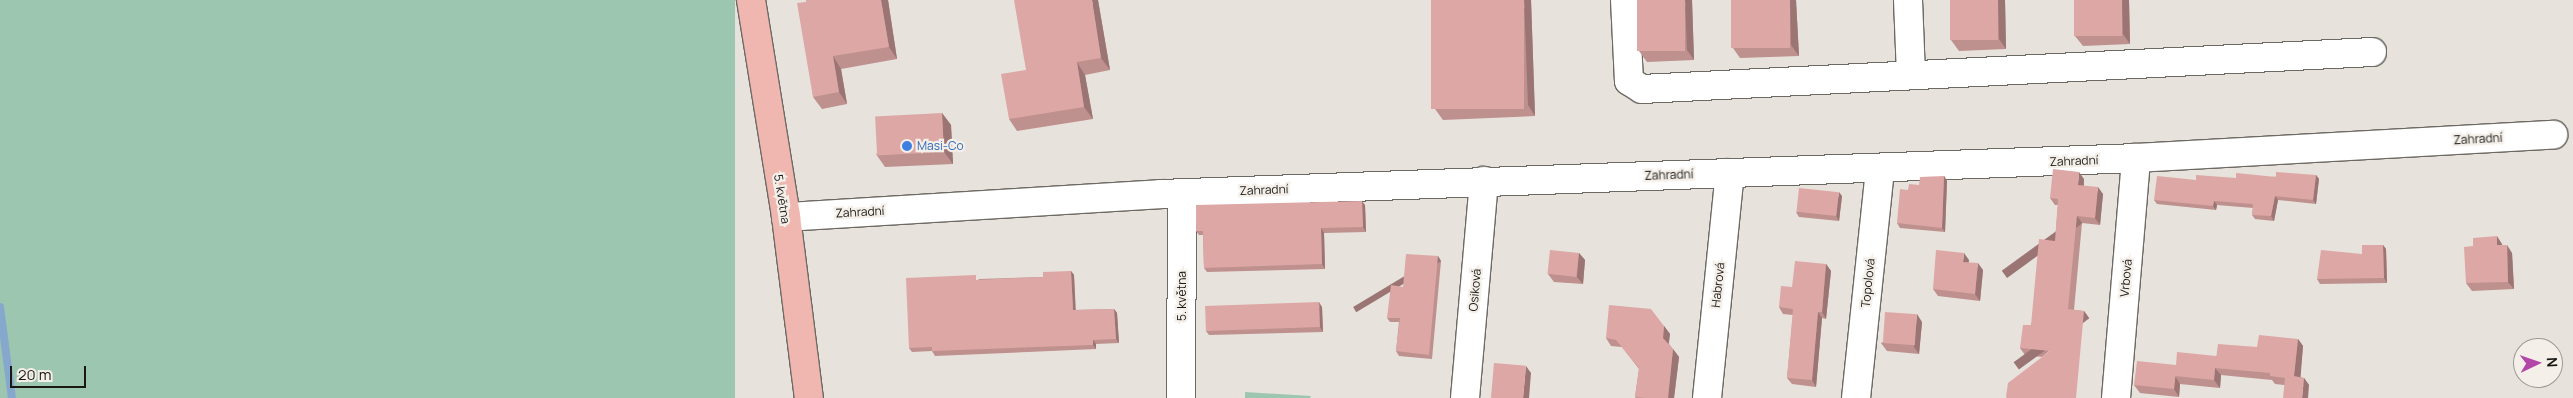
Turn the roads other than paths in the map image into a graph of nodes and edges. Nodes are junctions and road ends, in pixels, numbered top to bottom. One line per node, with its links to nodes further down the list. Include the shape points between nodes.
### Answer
1 (751, 0): 12 (main road, 5. května)
2 (1625, 0): 5 (street, via 1629,81 1642,89)
3 (1908, 0): 5 (street)
4 (2372, 52): 5 (street)
5 (1911, 75)
6 (2553, 135): 7 (street, Zahradní)
7 (2136, 158): 8 (street, Zahradní); 18 (street, Vrbová)
8 (1880, 168): 9 (street, Zahradní); 17 (street, Topolová)
9 (1730, 173): 10 (street, Zahradní); 16 (street, Habrová)
10 (1484, 181): 11 (street, Zahradní); 15 (street, Osiková)
11 (1182, 193): 12 (street, Zahradní); 14 (street, 5. května)
12 (786, 217): 13 (main road, 5. května)
13 (809, 398)
14 (1181, 398)
15 (1466, 398)
16 (1707, 398)
17 (1856, 398)
18 (2116, 398)

